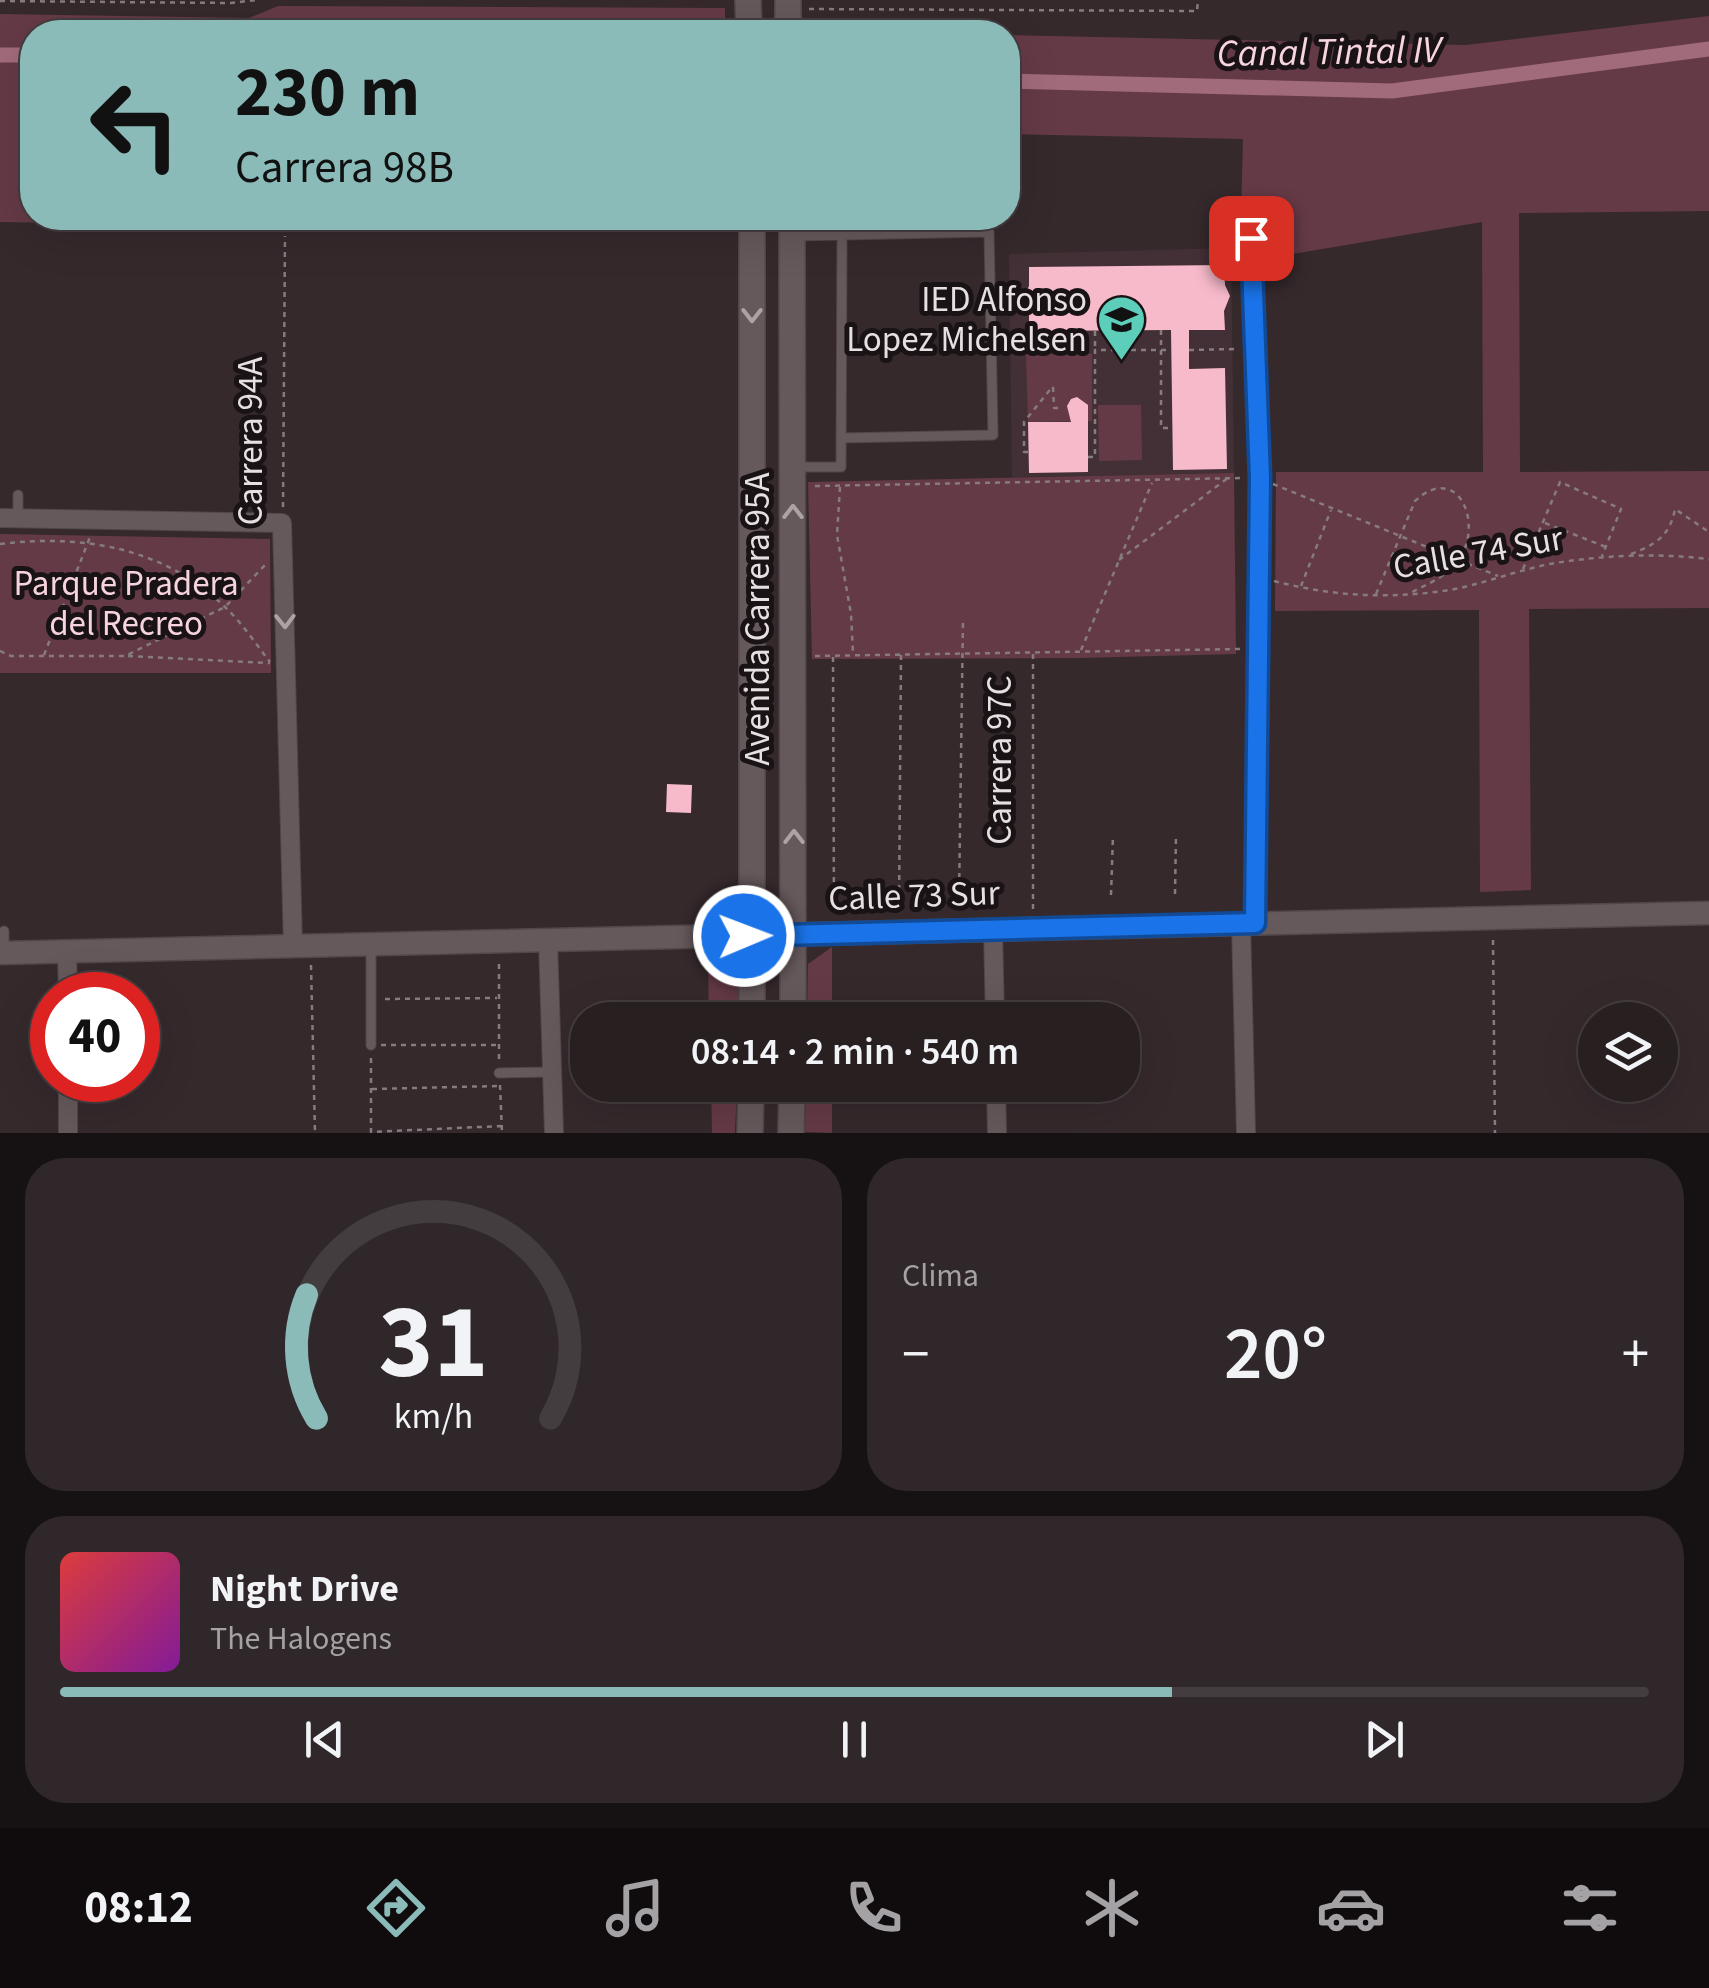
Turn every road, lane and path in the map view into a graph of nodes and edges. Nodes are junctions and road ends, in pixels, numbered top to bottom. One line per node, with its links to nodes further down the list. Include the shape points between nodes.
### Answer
1 (0, 0): 4 (path)
2 (256, 0): 4 (path)
3 (1198, 0): 5 (path, via 1197,11)
4 (134, 1)
5 (788, 14)
6 (752, 230): 78 (main road, Avenida Carrera 95A, one-way to 78)
7 (792, 230): 24 (main road, Avenida Carrera 95A)
8 (811, 230): 9 (lane)
9 (842, 235): 21 (lane); 21 (lane, via 989,232 993,435)
10 (285, 236): 34 (path, Carrera 94A)
11 (1251, 238): 26 (street)
12 (1095, 330): 15 (path)
13 (1161, 330): 16 (path)
14 (1238, 349): 18 (path)
15 (1096, 350): 16 (path); 23 (path, via 1095,457)
16 (1161, 350): 17 (path); 20 (path, via 1162,428)
17 (1171, 350)
18 (1189, 350)
19 (1058, 408): 22 (path, via 1053,386 1024,422)
20 (1172, 428)
21 (841, 438): 24 (lane, via 840,467)
22 (1028, 452)
23 (1088, 457)
24 (798, 476): 28 (path); 77 (main road, Avenida Carrera 95A, one-way to 24)
25 (1228, 478): 26 (path); 27 (path); 45 (path)
26 (1260, 478): 30 (path); 48 (street)
27 (1153, 480): 28 (path); 45 (path)
28 (840, 486): 64 (path, via 837,535)
29 (18, 495): 31 (lane)
30 (1331, 509): 36 (path); 49 (path)
31 (9, 518): 32 (street)
32 (96, 519): 34 (street); 37 (path)
33 (1543, 522): 39 (path); 39 (path, via 1560,482 1621,509); 46 (path)
34 (282, 523): 40 (street, Carrera 94A)
35 (1709, 532): 41 (path, via 1675,509 1666,534)
36 (1400, 537): 44 (path); 44 (path, via 1415,501 1436,488 1448,490 1462,500 1470,520); 51 (path)
37 (88, 542): 38 (path); 52 (path, via 158,562); 60 (path)
38 (0, 544)
39 (1606, 547): 42 (path)
40 (283, 552): 52 (path); 82 (street, Carrera 94A, one-way to 82)
41 (1625, 556): 42 (path, Calle 74 Sur); 43 (path, Calle 74 Sur)
42 (1601, 558): 46 (path, Calle 74 Sur)
43 (1709, 559)
44 (1458, 560): 47 (path); 50 (path)
45 (1118, 561): 56 (path)
46 (1523, 571): 47 (path, Calle 74 Sur)
47 (1498, 576): 50 (path, Calle 74 Sur)
48 (1258, 577): 49 (path, Calle 74 Sur); 54 (street)
49 (1300, 588): 51 (path, Calle 74 Sur)
50 (1408, 595): 51 (path, Calle 74 Sur)
51 (1376, 596)
52 (225, 607): 61 (path); 61 (path, via 271,662)
53 (963, 619): 59 (path)
54 (1258, 648): 56 (path); 72 (street)
55 (1033, 652): 56 (path); 59 (path); 73 (path, Carrera 97C)
56 (1080, 652)
57 (0, 654): 60 (path)
58 (901, 654): 59 (path); 64 (path); 75 (path)
59 (961, 654): 69 (path)
60 (44, 656): 61 (path)
61 (125, 656)
62 (804, 656): 63 (path)
63 (833, 656): 64 (path); 76 (path)
64 (852, 656)
65 (1113, 835): 68 (path)
66 (1176, 835): 67 (path)
67 (1176, 894)
68 (1111, 895)
69 (958, 898)
70 (1709, 912): 71 (street, Calle 73 Sur)
71 (1495, 916): 72 (street, Calle 73 Sur); 110 (path)
72 (1248, 923): 73 (street, Calle 73 Sur); 109 (street)
73 (1033, 928): 74 (street, Calle 73 Sur)
74 (992, 929): 75 (street, Calle 73 Sur); 90 (street)
75 (899, 932): 76 (street, Calle 73 Sur)
76 (834, 934): 77 (street, Calle 73 Sur)
77 (794, 935): 78 (street, Calle 73 Sur); 89 (main road, Avenida Carrera 95A)
78 (754, 936): 79 (street, Calle 73 Sur); 88 (main road, Avenida Carrera 95A)
79 (548, 940): 80 (street, Calle 73 Sur); 94 (street)
80 (371, 944): 82 (street, Calle 73 Sur); 87 (lane)
81 (3, 946): 83 (street, Calle 73 Sur)
82 (302, 946): 83 (street, Calle 73 Sur); 103 (path)
83 (67, 952): 85 (street)
84 (499, 964): 86 (path)
85 (67, 972)
86 (498, 998): 87 (path); 92 (path)
87 (371, 999): 91 (lane)
88 (752, 1002)
89 (793, 1002)
90 (994, 1002)
91 (371, 1045): 92 (path); 96 (path)
92 (499, 1045): 93 (path)
93 (500, 1072): 94 (lane); 95 (path)
94 (552, 1072): 105 (street)
95 (500, 1086): 96 (path); 101 (path)
96 (371, 1088): 101 (path, via 371,1132)
97 (68, 1102): 102 (street)
98 (751, 1102): 106 (main road)
99 (792, 1102): 107 (main road)
100 (997, 1102): 108 (street)
101 (501, 1126): 104 (path)
102 (68, 1133)
103 (314, 1133)
104 (502, 1133)
105 (554, 1133)
106 (750, 1133)
107 (792, 1133)
108 (998, 1133)
109 (1246, 1133)
110 (1495, 1133)

